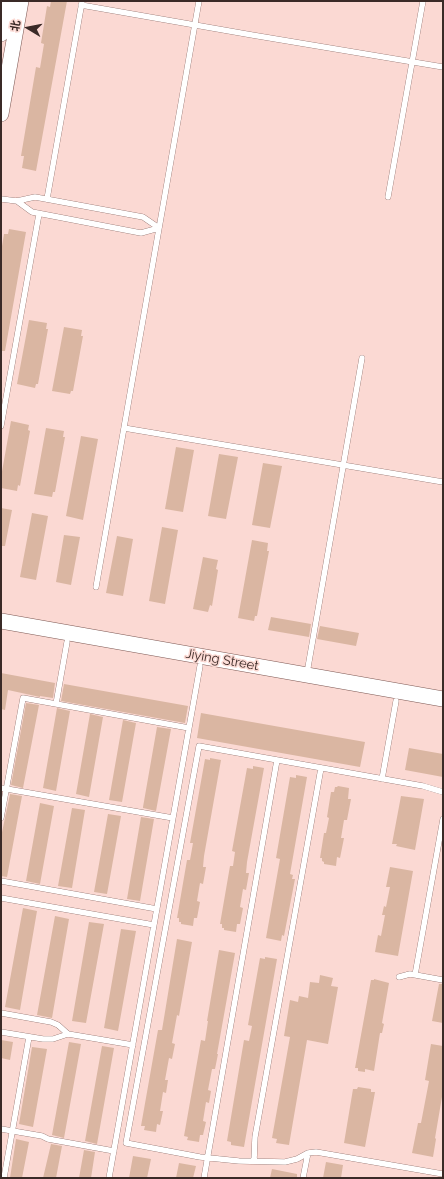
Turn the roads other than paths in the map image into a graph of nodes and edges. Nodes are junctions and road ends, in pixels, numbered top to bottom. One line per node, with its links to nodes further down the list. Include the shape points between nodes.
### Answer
1 (7, 1): 7 (main road)
2 (21, 1): 10 (main road)
3 (199, 1): 6 (lane)
4 (424, 1): 8 (lane)
5 (82, 3): 6 (lane); 13 (lane)
6 (195, 25): 8 (lane); 16 (lane)
7 (1, 34)
8 (412, 62): 9 (lane); 11 (lane)
9 (443, 67)
10 (1, 114)
11 (388, 197)
12 (1, 199): 14 (lane)
13 (47, 199): 14 (lane, via 35,197); 16 (lane, via 144,217)
14 (17, 201): 15 (lane, via 32,212)
15 (40, 214): 16 (lane, via 141,233); 18 (lane)
16 (159, 228): 19 (lane)
17 (362, 358): 20 (lane)
18 (1, 426)
19 (124, 428): 20 (lane); 22 (lane)
20 (343, 465): 21 (lane); 27 (lane)
21 (443, 482)
22 (96, 587)
23 (1, 621): 27 (main road, Jiying Street)
24 (1, 630): 25 (main road, Jiying Street)
25 (67, 642): 26 (main road, Jiying Street); 30 (lane)
26 (200, 666): 29 (main road, Jiying Street); 32 (lane)
27 (306, 675): 28 (main road, Jiying Street)
28 (443, 699)
29 (396, 700): 31 (main road, Jiying Street); 35 (lane)
30 (56, 704): 32 (lane); 36 (lane, via 23,698)
31 (443, 709)
32 (189, 728): 39 (lane)
33 (277, 760): 34 (lane); 57 (lane); 57 (lane, via 199,746 126,1143)
34 (321, 768): 35 (lane); 58 (lane, via 254,1137)
35 (382, 780): 37 (lane, via 423,786)
36 (4, 788): 38 (lane); 39 (lane)
37 (443, 792)
38 (1, 818)
39 (173, 818): 43 (lane)
40 (443, 818): 45 (lane)
41 (1, 881): 43 (lane)
42 (1, 898): 44 (lane)
43 (157, 909): 44 (lane)
44 (154, 925): 52 (lane)
45 (416, 975): 46 (lane); 47 (lane)
46 (399, 977)
47 (443, 980)
48 (1, 1014): 50 (lane, via 51,1022)
49 (1, 1032): 51 (lane)
50 (68, 1034): 51 (lane, via 53,1039); 52 (lane)
51 (29, 1037): 54 (lane)
52 (133, 1045): 55 (lane)
53 (1, 1129): 54 (lane)
54 (12, 1131): 55 (lane); 60 (lane)
55 (114, 1151): 61 (lane)
56 (308, 1153): 58 (lane, via 285,1162); 59 (lane, via 316,1152); 63 (lane)
57 (207, 1158): 58 (lane); 62 (lane)
58 (254, 1161)
59 (443, 1174)
60 (4, 1178)
61 (109, 1178)
62 (204, 1178)
63 (303, 1178)

